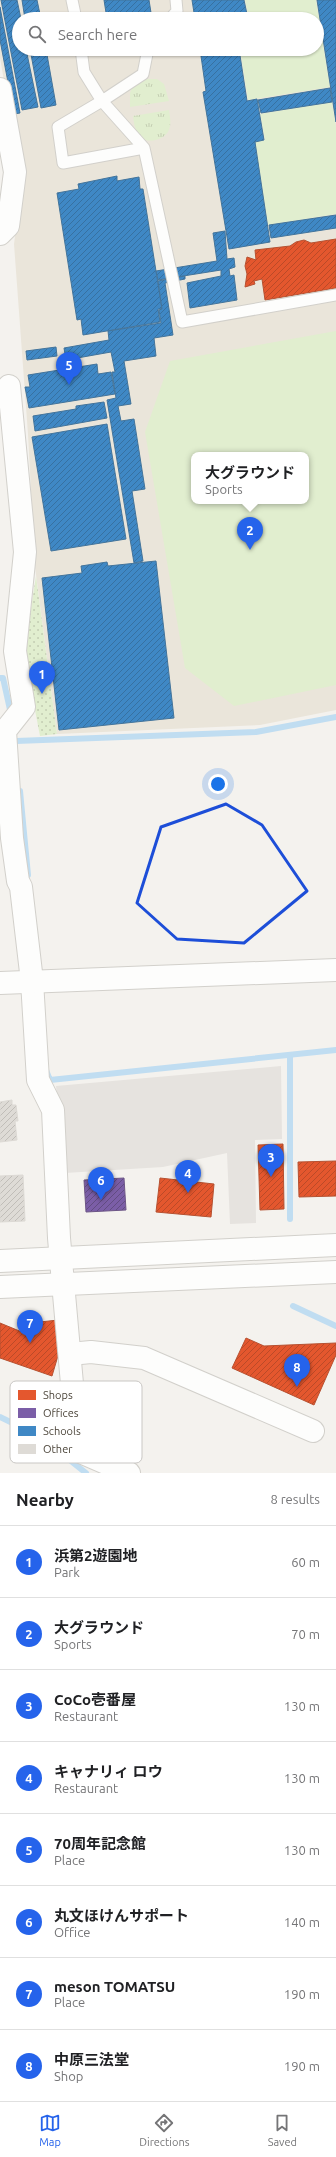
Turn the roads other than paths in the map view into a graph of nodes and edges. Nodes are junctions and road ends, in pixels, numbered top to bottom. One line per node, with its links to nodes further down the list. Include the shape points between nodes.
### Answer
1 (72, 0): 3 (lane)
2 (176, 0): 4 (lane)
3 (75, 12)
4 (176, 12)
5 (81, 56): 8 (lane, via 84,72)
6 (147, 56): 8 (lane, via 143,74)
7 (0, 89): 10 (street, via 15,172 8,226)
8 (102, 101): 9 (lane); 9 (lane, via 58,127 63,163)
9 (144, 148): 11 (lane, via 182,322)
10 (0, 234)
11 (336, 295)
12 (9, 386): 13 (street, via 24,552)
13 (7, 653): 14 (street, via 24,707 5,731)
14 (6, 839): 16 (street, via 21,887)
15 (336, 970): 16 (street)
16 (32, 981): 17 (street); 19 (street, via 38,1080 53,1110)
17 (0, 983)
18 (336, 1245): 19 (street)
19 (61, 1259): 20 (street); 22 (street)
20 (0, 1261)
21 (336, 1272): 22 (street)
22 (64, 1284): 23 (street); 24 (street)
23 (0, 1287)
24 (70, 1354): 25 (street); 26 (street, via 91,1352 144,1358)
25 (72, 1381)
26 (313, 1431)
27 (106, 1463): 28 (street)
28 (130, 1473)

